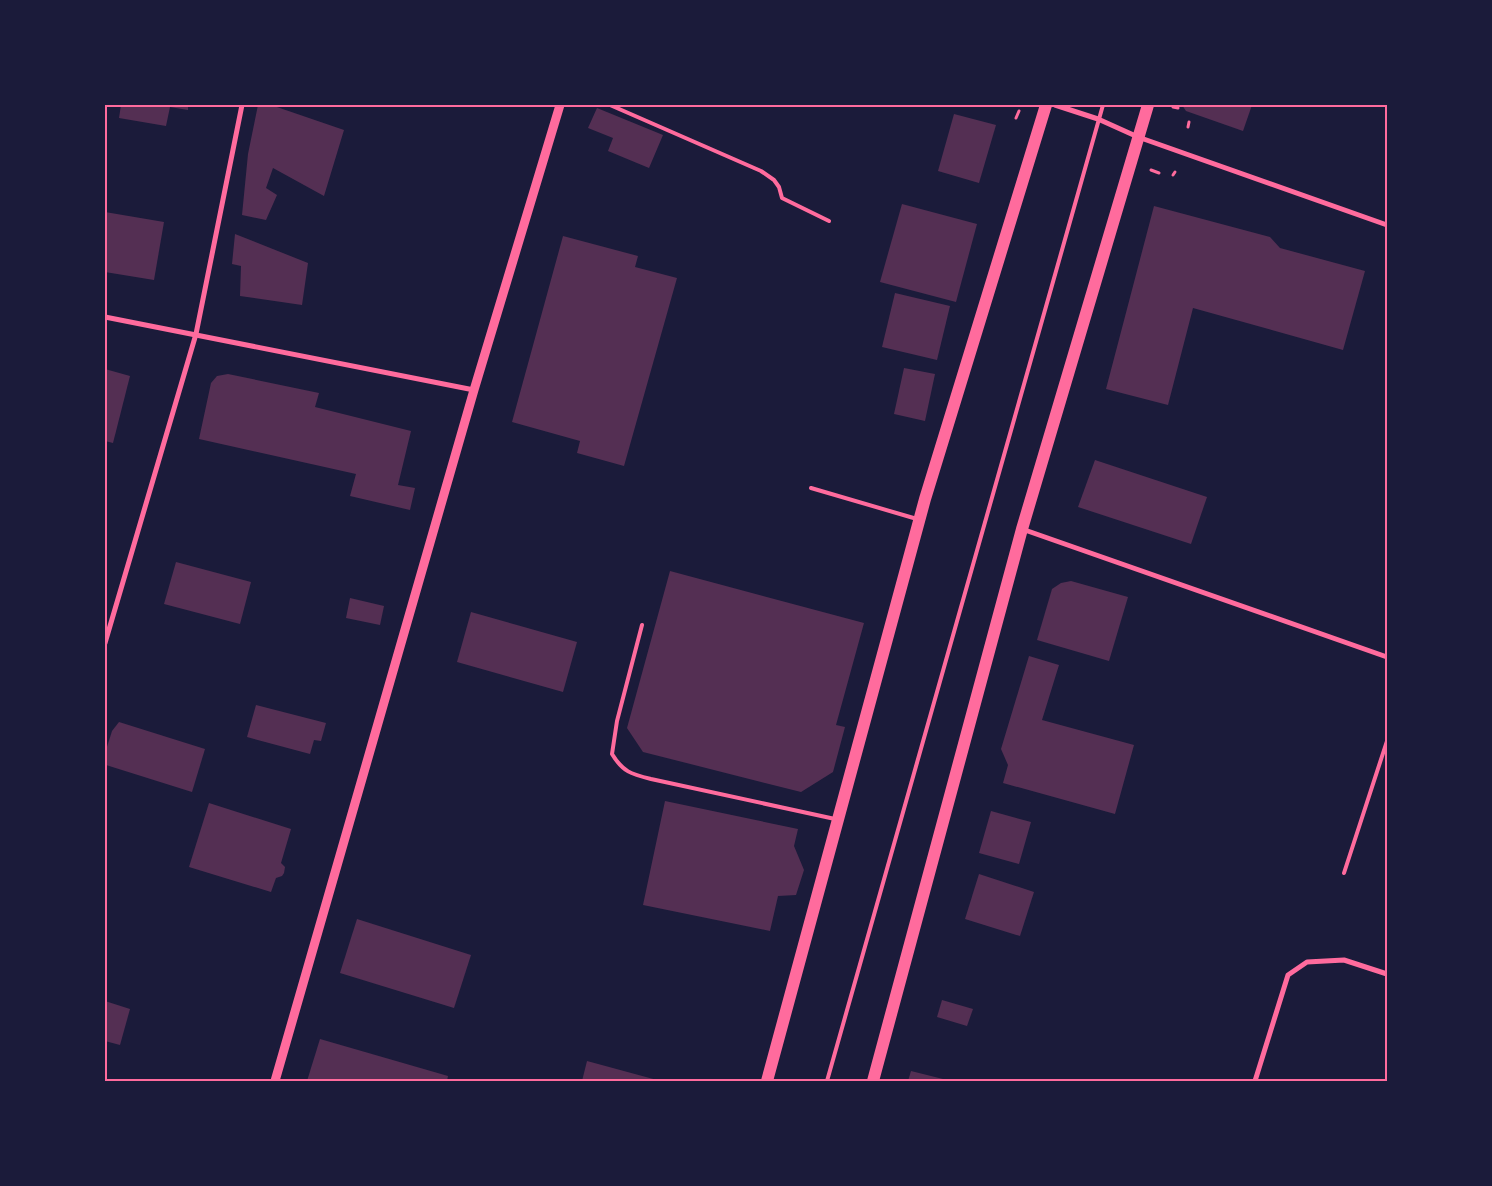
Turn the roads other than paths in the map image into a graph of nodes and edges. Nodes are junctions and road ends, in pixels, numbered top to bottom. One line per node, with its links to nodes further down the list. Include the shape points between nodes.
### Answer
1 (242, 105): 13 (street)
2 (560, 105): 14 (street)
3 (610, 105): 10 (lane, via 761,171 774,180 782,198)
4 (1046, 105): 16 (main road)
5 (1055, 105): 8 (street)
6 (1102, 105): 8 (lane)
7 (1148, 105): 9 (main road)
8 (1098, 120): 9 (street); 27 (lane)
9 (1138, 137): 11 (street); 17 (main road)
10 (829, 221)
11 (1387, 225)
12 (105, 317): 13 (street)
13 (196, 334): 14 (street); 19 (street)
14 (474, 390): 25 (street)
15 (811, 488): 16 (lane)
16 (919, 520): 22 (main road)
17 (1022, 529): 20 (street); 28 (main road)
18 (642, 625): 22 (lane, via 617,721 612,754 620,766 651,779)
19 (105, 643)
20 (1387, 658)
21 (1387, 741): 23 (lane)
22 (838, 820): 26 (main road)
23 (1344, 873)
24 (1387, 974): 29 (street, via 1344,960 1307,962 1288,975)
25 (275, 1081)
26 (767, 1081)
27 (827, 1081)
28 (873, 1081)
29 (1255, 1081)

